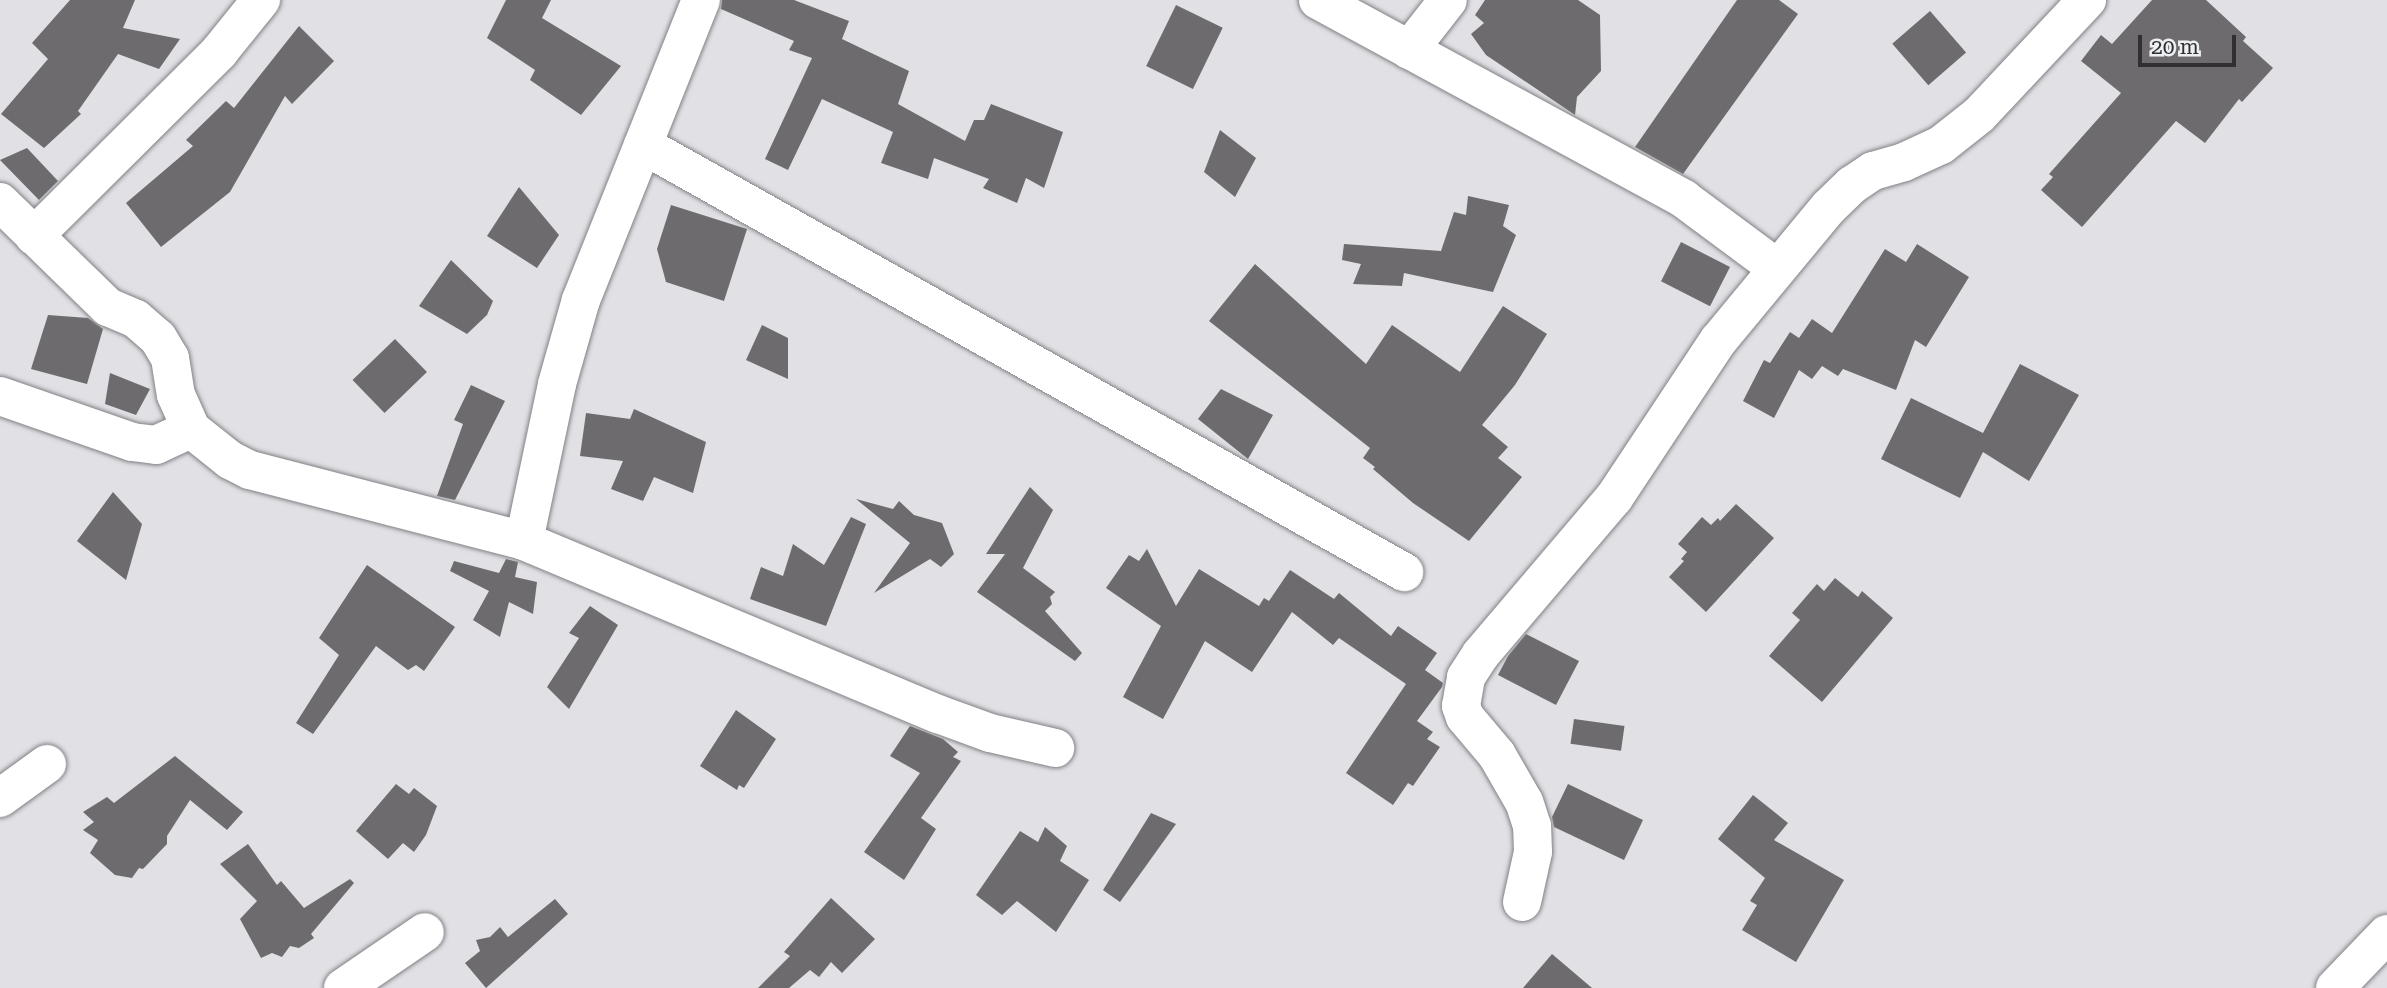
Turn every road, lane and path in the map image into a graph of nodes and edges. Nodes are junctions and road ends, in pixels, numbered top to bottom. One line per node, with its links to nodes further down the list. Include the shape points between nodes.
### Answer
1 (261, 0): 9 (street, via 219,52)
2 (701, 0): 7 (street)
3 (1318, 0): 6 (street)
4 (1448, 0): 6 (street)
5 (2087, 0): 10 (street, via 1979,115 1941,145 1872,172 1852,185)
6 (1409, 50): 10 (street, via 1684,199)
7 (643, 145): 13 (street, via 578,312 556,384); 14 (street)
8 (0, 202): 9 (street)
9 (34, 236): 12 (street, via 108,307 136,319 158,338 170,358 176,395)
10 (1777, 268): 18 (street, via 1718,341 1615,498 1481,654 1462,687 1465,717 1497,755 1532,826 1533,852)
11 (0, 396): 12 (street, via 132,442 156,446)
12 (191, 429): 13 (street, via 216,451 250,470)
13 (524, 541): 15 (street, via 938,714 990,733)
14 (1404, 572)
15 (1055, 748)
16 (47, 764): 17 (street)
17 (0, 798)
18 (1522, 902)
19 (425, 932): 21 (street)
20 (2387, 934): 22 (street)
21 (343, 988)
22 (2335, 988)

